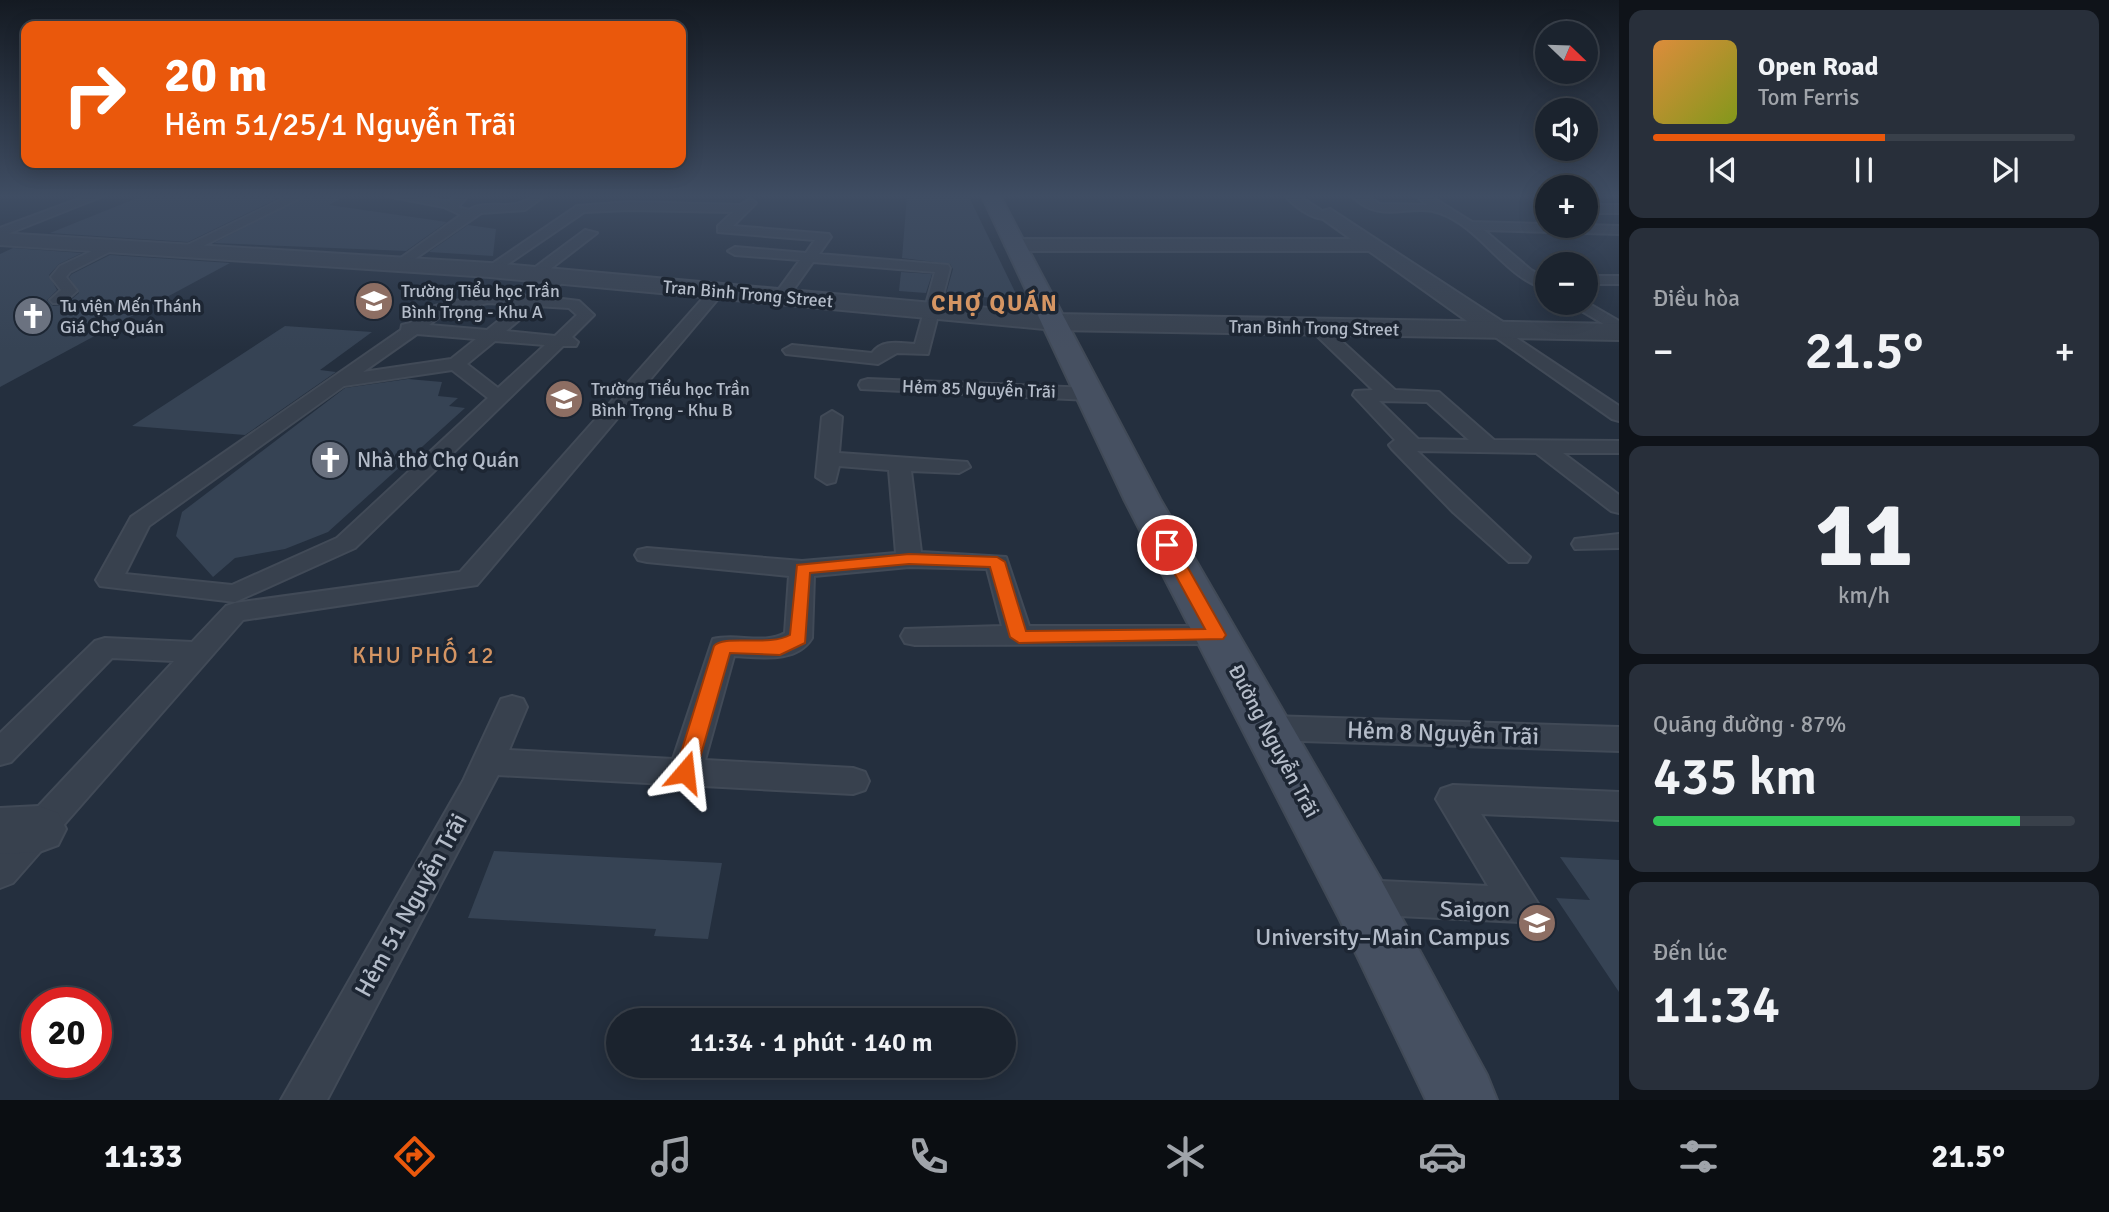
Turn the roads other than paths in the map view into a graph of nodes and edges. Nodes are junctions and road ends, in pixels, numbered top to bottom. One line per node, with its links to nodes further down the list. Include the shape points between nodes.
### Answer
1 (111, 247): 23 (lane, via 65,269 58,277 69,292)
2 (157, 247): 11 (street, Tran Binh Trong Street)
3 (190, 247): 11 (lane)
4 (424, 247): 14 (lane)
5 (523, 247): 15 (lane)
6 (571, 247): 16 (lane)
7 (816, 247): 13 (lane)
8 (1017, 247): 27 (main road, Đường Nguyễn Trãi)
9 (1377, 247): 30 (street)
10 (1498, 247): 18 (lane)
11 (186, 249): 14 (street, Tran Binh Trong Street)
12 (735, 251): 13 (lane)
13 (809, 257): 22 (lane); 25 (lane, via 943,268)
14 (402, 263): 15 (street, Tran Binh Trong Street)
15 (490, 270): 16 (street, Tran Binh Trong Street)
16 (535, 274): 17 (street, Tran Binh Trong Street)
17 (563, 276): 21 (street, Tran Binh Trong Street); 24 (lane)
18 (1535, 278)
19 (1598, 280): 20 (lane)
20 (1619, 280)
21 (717, 291): 22 (street, Tran Binh Trong Street); 58 (lane, via 468,579)
22 (781, 297): 25 (street, Tran Binh Trong Street)
23 (58, 300)
24 (533, 301): 28 (lane, via 488,298 441,309); 32 (lane); 33 (lane, via 573,304 586,315)
25 (932, 311): 27 (street, Tran Binh Trong Street); 34 (lane, via 922,350 891,347 878,359)
26 (1595, 315): 31 (lane)
27 (1055, 322): 29 (street, Tran Binh Trong Street); 39 (main road, Đường Nguyễn Trãi)
28 (407, 328): 32 (lane); 36 (lane)
29 (1318, 328): 30 (street, Tran Binh Trong Street); 40 (lane)
30 (1497, 330): 31 (street, Tran Binh Trong Street); 38 (lane)
31 (1619, 330)
32 (491, 335): 33 (lane); 35 (lane)
33 (567, 342): 42 (lane)
34 (792, 350)
35 (456, 364): 36 (lane); 42 (lane)
36 (336, 382): 58 (lane, via 139,523 109,580)
37 (868, 385): 39 (lane, Hẻm 85 Nguyễn Trãi)
38 (1581, 389): 41 (lane); 43 (lane)
39 (1090, 394): 59 (main road, Đường Nguyễn Trãi)
40 (1390, 396): 45 (lane, via 1362,395); 46 (lane, via 1432,396)
41 (1619, 396)
42 (501, 399): 58 (lane, via 346,543)
43 (1619, 415)
44 (832, 417): 49 (lane, via 827,468)
45 (1412, 445): 46 (lane); 55 (lane, via 1399,445)
46 (1489, 446): 47 (lane)
47 (1541, 446): 48 (lane); 51 (lane)
48 (1619, 447)
49 (899, 464): 50 (lane); 56 (lane)
50 (959, 467)
51 (1619, 506)
52 (1619, 541): 53 (lane)
53 (1584, 544)
54 (646, 555): 57 (lane)
55 (1518, 557)
56 (909, 559): 57 (lane); 61 (lane, via 997,562)
57 (802, 569): 68 (lane, via 798,638 780,649 723,646)
58 (235, 603): 62 (lane)
59 (1217, 635): 61 (lane); 64 (main road, Đường Nguyễn Trãi)
60 (915, 636): 61 (lane)
61 (1019, 637)
62 (198, 652): 66 (lane, via 105,648); 71 (lane)
63 (512, 707): 67 (lane, Hẻm 51 Nguyễn Trãi)
64 (1267, 728): 65 (lane, Hẻm 8 Nguyễn Trãi); 73 (main road, Đường Nguyễn Trãi)
65 (1619, 739)
66 (0, 753)
67 (488, 762): 68 (lane); 74 (lane, Hẻm 51 Nguyễn Trãi)
68 (685, 772): 69 (lane)
69 (853, 781)
70 (1619, 806): 73 (lane, via 1453,799 1520,905)
71 (20, 830): 72 (lane)
72 (0, 872)
73 (1359, 897): 75 (main road, Đường Nguyễn Trãi)
74 (303, 1100)
75 (1462, 1100)

